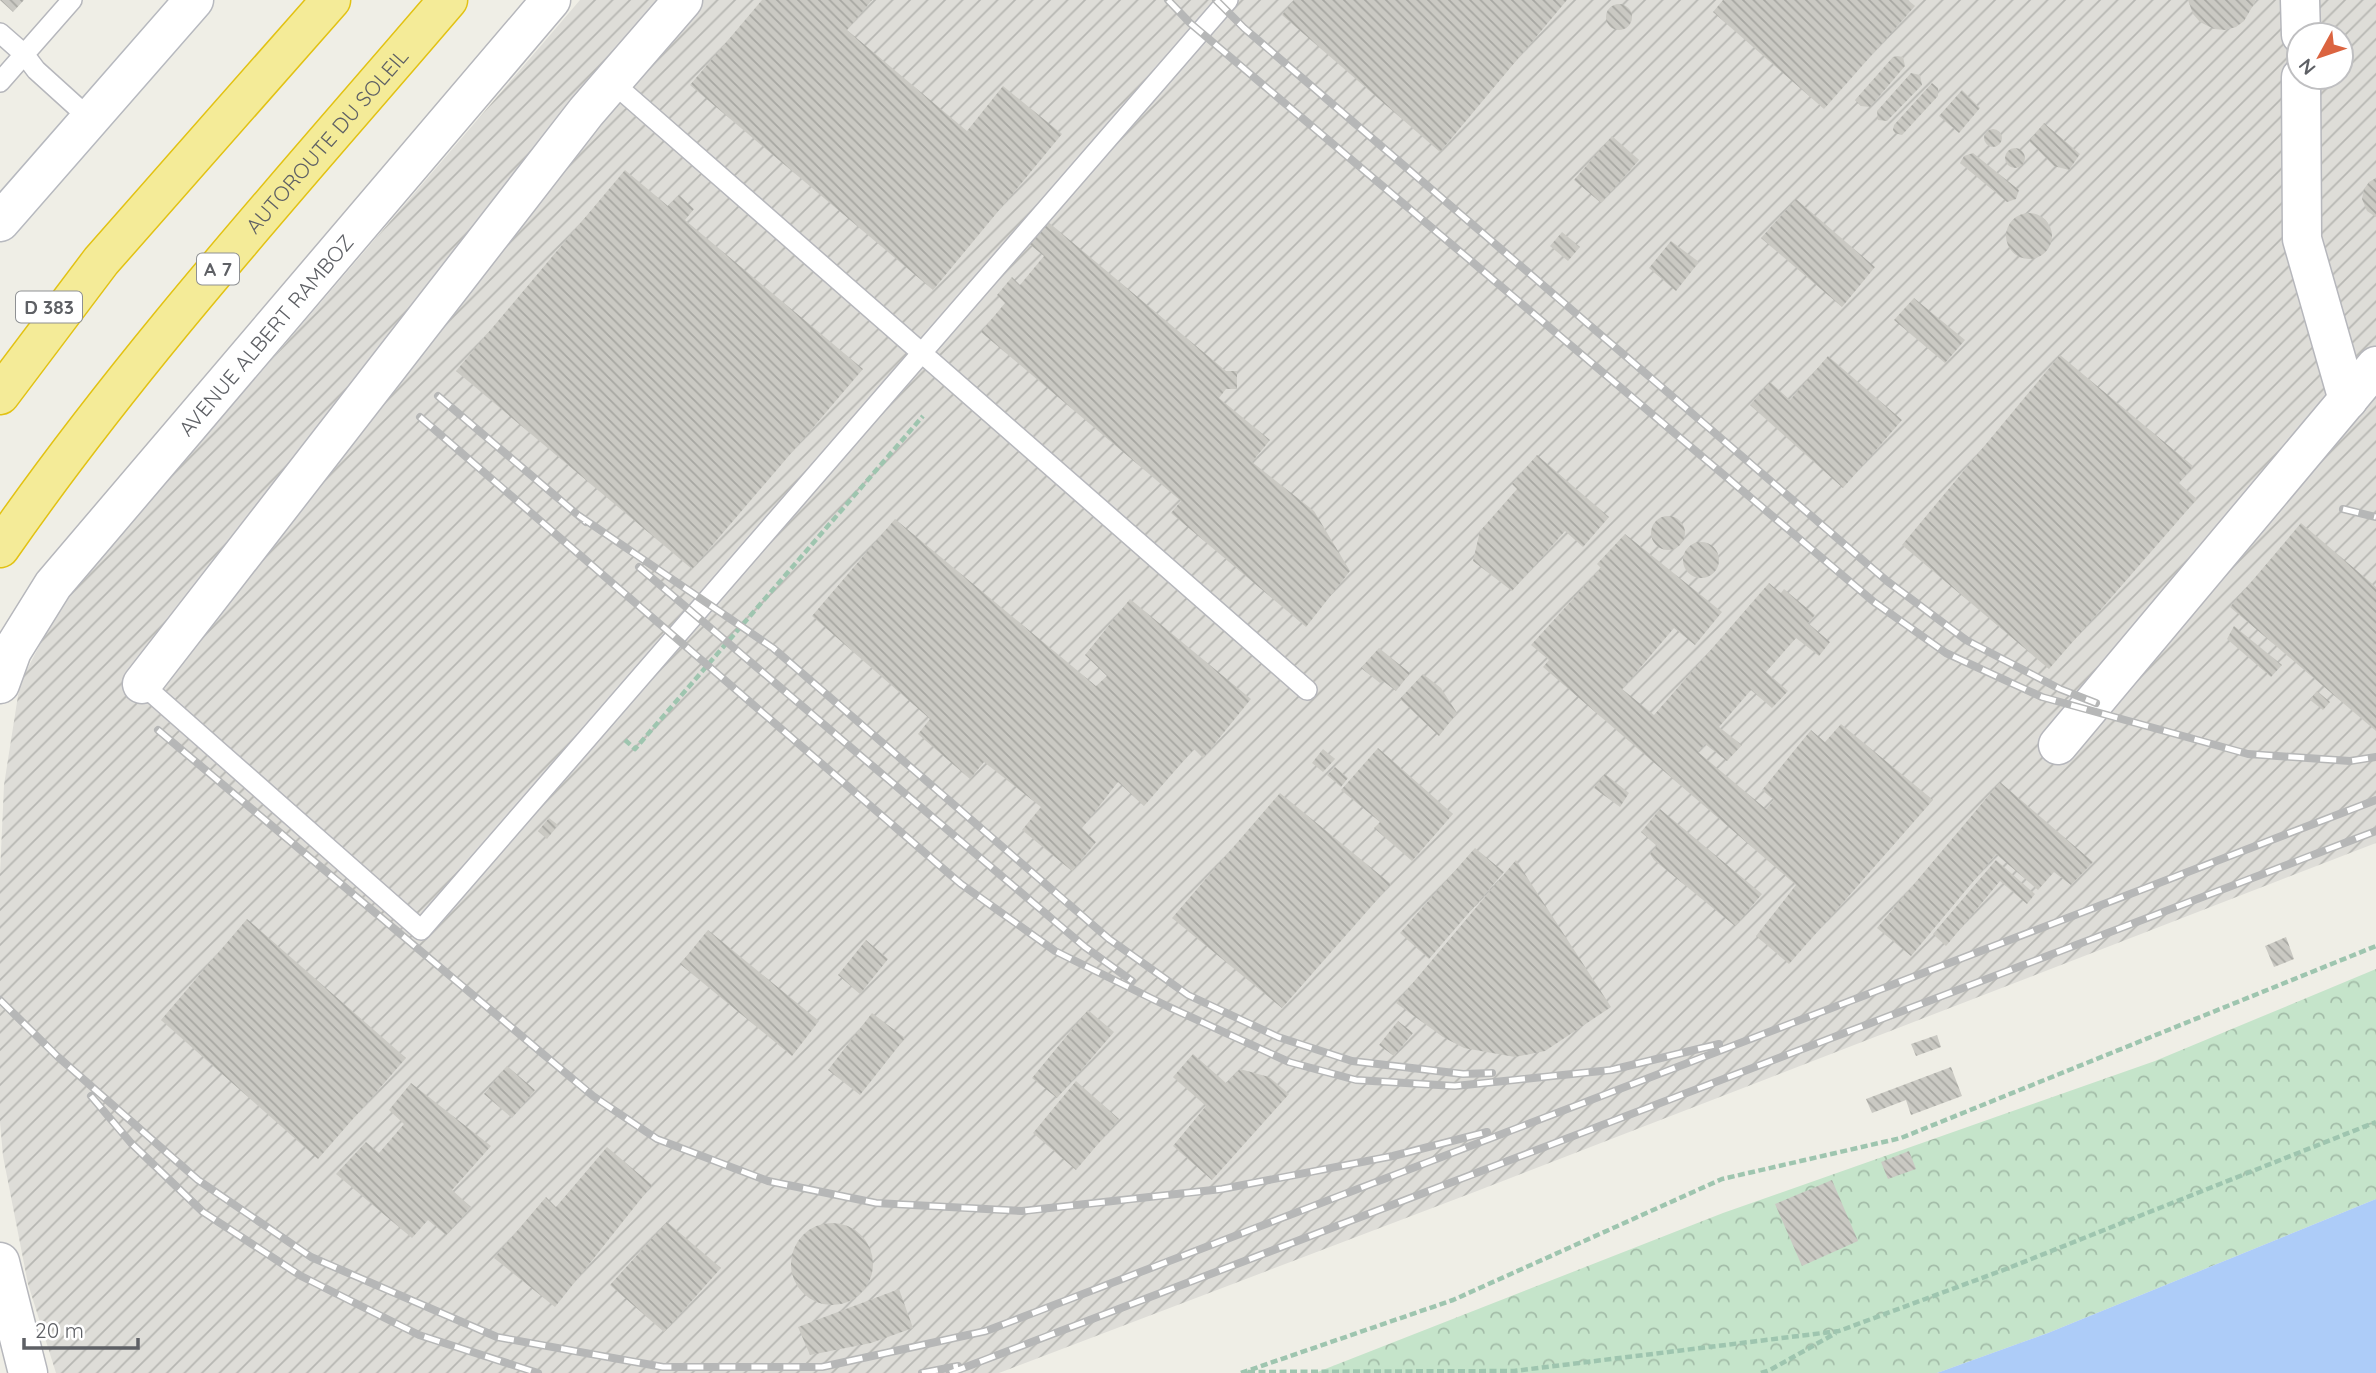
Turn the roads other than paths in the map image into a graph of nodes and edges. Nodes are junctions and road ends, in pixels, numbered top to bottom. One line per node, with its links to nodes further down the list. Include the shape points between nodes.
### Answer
1 (72, 0): 11 (lane)
2 (194, 0): 15 (street)
3 (331, 0): 17 (highway)
4 (448, 0): 23 (highway, AUTOROUTE DU SOLEIL / A 7, via 123,382)
5 (551, 0): 24 (street, AVENUE ALBERT RAMBOZ, via 53,585 12,651)
6 (683, 0): 13 (street)
7 (1228, 0): 18 (lane)
8 (2300, 0): 9 (street)
9 (2301, 21)
10 (0, 33): 11 (lane)
11 (24, 54): 12 (lane); 15 (lane)
12 (0, 82)
13 (612, 82): 18 (lane); 25 (street)
14 (2301, 91): 22 (street, via 2302,239)
15 (89, 118): 16 (street)
16 (0, 222)
17 (101, 261): 19 (highway, D 383, via 23,330); 21 (highway)
18 (921, 354): 25 (lane, via 421,930); 26 (lane)
19 (0, 357)
20 (2376, 366): 22 (street)
21 (0, 395)
22 (2348, 400): 27 (street)
23 (0, 548)
24 (0, 684)
25 (142, 684)
26 (1307, 690)
27 (2058, 746)
28 (0, 1262): 29 (street)
29 (28, 1373)

